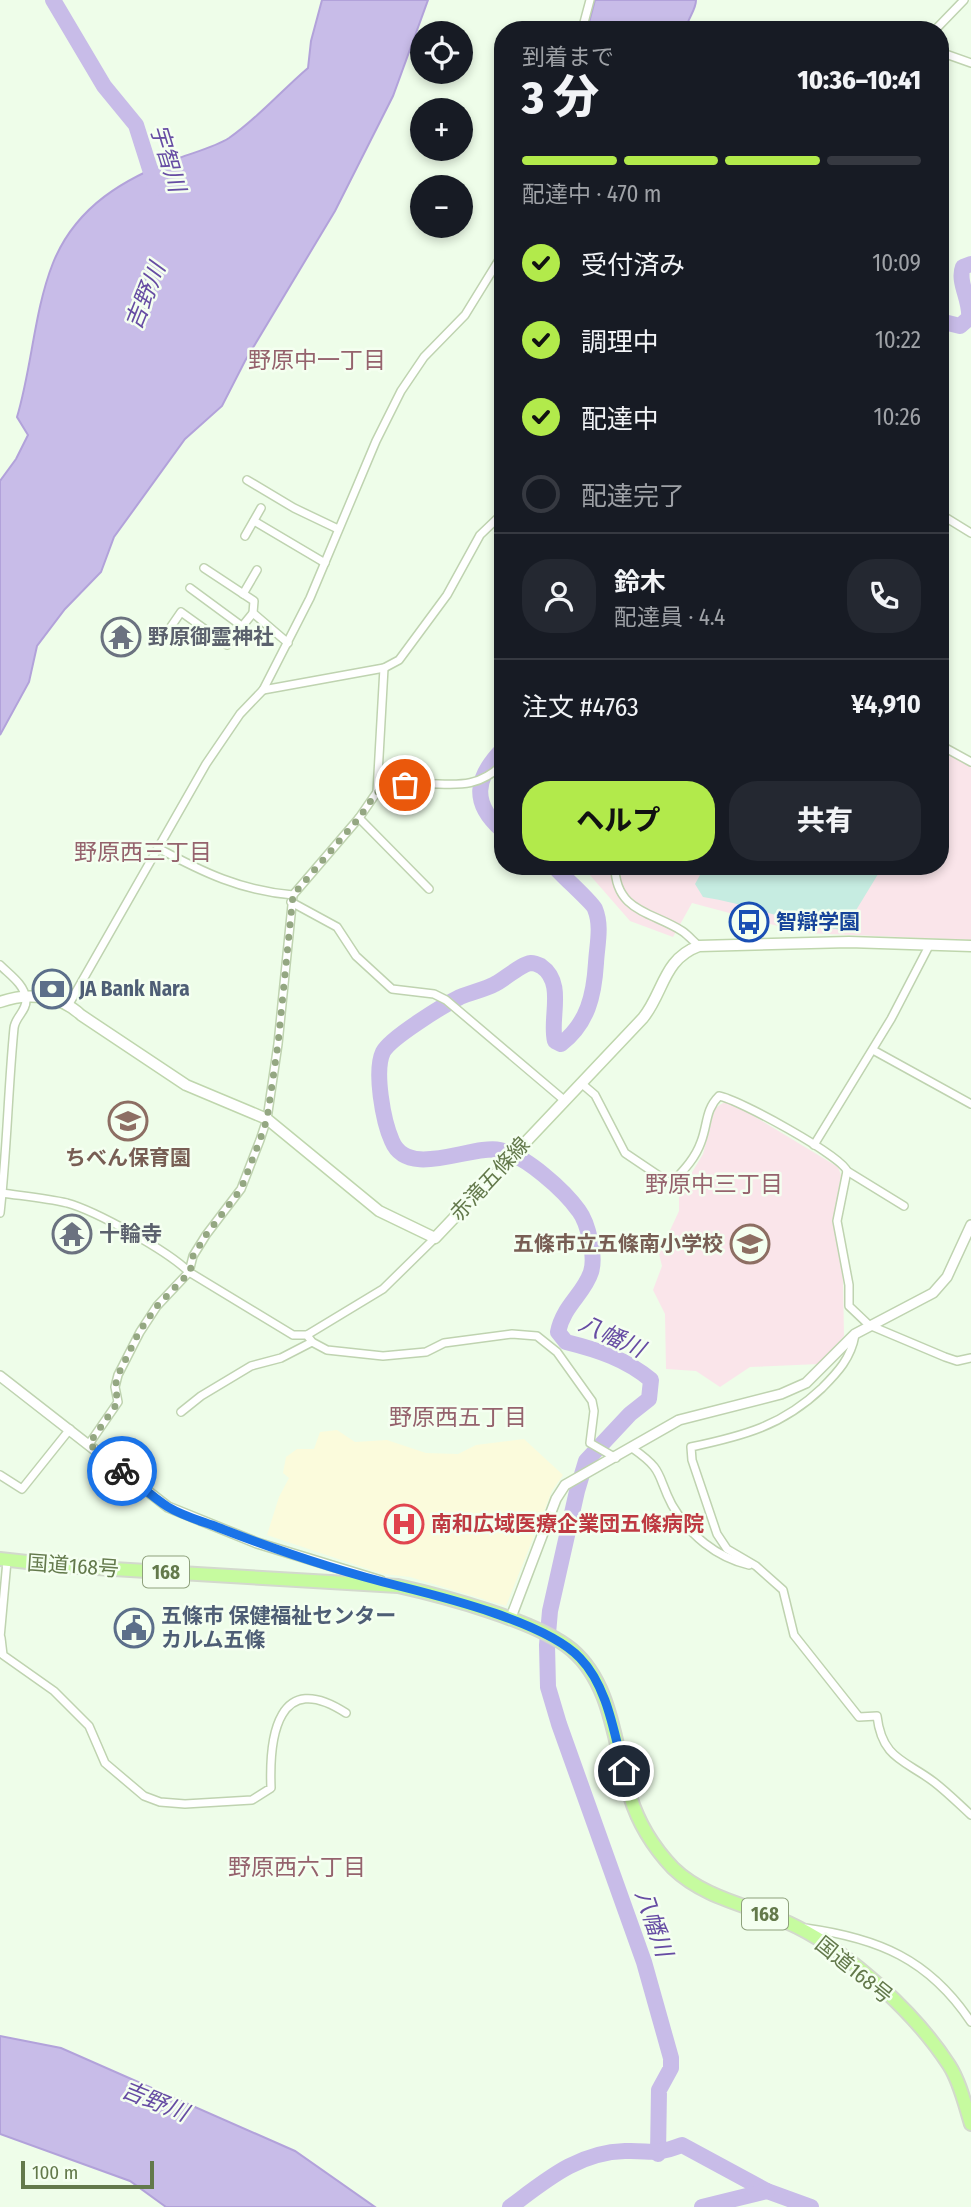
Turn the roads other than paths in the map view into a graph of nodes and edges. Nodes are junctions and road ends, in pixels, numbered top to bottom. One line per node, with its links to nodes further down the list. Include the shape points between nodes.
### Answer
1 (590, 0): 3 (street)
2 (964, 0): 4 (street)
3 (584, 21)
4 (944, 21)
5 (949, 55): 6 (street)
6 (971, 63)
7 (494, 268): 13 (street, via 465,315 424,357 401,391)
8 (247, 480): 13 (street)
9 (261, 508): 11 (street)
10 (949, 520): 14 (street)
11 (254, 521): 15 (street); 16 (street)
12 (494, 522): 25 (street, via 480,535 447,595 399,660)
13 (338, 528): 16 (street)
14 (971, 533)
15 (245, 536)
16 (325, 563): 24 (street)
17 (204, 568): 20 (street)
18 (257, 570): 20 (street)
19 (190, 588): 22 (street)
20 (243, 594): 21 (street, via 254,601)
21 (253, 613): 22 (street); 24 (street)
22 (243, 627): 23 (street, via 227,645 181,612)
23 (170, 628)
24 (288, 643): 26 (street)
25 (384, 668): 26 (street); 30 (street)
26 (263, 690): 32 (street, via 212,754)
27 (949, 750): 28 (street)
28 (971, 762)
29 (494, 771): 30 (street, via 459,786 405,785)
30 (377, 792): 31 (street)
31 (359, 818): 34 (street); 35 (street)
32 (158, 848): 35 (street, via 236,886); 42 (street)
33 (616, 875): 37 (street, via 625,898 643,915 681,930)
34 (429, 889)
35 (292, 898): 45 (street, via 337,927 356,956 392,989 446,1000); 47 (street)
36 (930, 944): 37 (main road); 38 (main road); 43 (street)
37 (699, 946): 44 (main road, 赤滝五條線, via 678,956 651,1008)
38 (971, 947)
39 (0, 965): 40 (street)
40 (25, 996): 41 (main road); 42 (main road); 50 (street, via 26,1006 14,1023)
41 (0, 1002)
42 (69, 1003): 47 (main road, 赤滝五條線, via 177,1080)
43 (873, 1050): 46 (street); 48 (street)
44 (581, 1083): 45 (main road, 赤滝五條線); 48 (street, via 596,1095 625,1153 671,1184 692,1160 702,1141 709,1107 719,1096)
45 (564, 1100): 54 (main road, 赤滝五條線)
46 (971, 1104)
47 (267, 1119): 54 (main road, 赤滝五條線, via 379,1211); 55 (street, via 241,1189 193,1256)
48 (814, 1145): 49 (street, via 835,1157)
49 (847, 1171): 51 (street); 56 (street, via 837,1221 849,1306)
50 (2, 1193): 52 (street); 55 (street, via 69,1204 177,1260)
51 (904, 1206)
52 (0, 1213)
53 (971, 1225): 56 (street, via 947,1277 933,1293)
54 (435, 1238): 58 (street, via 383,1289)
55 (190, 1272): 58 (street, via 293,1335); 64 (street, via 139,1332 118,1375 118,1402)
56 (869, 1325): 57 (street); 60 (street, via 957,1361)
57 (855, 1334): 65 (street, via 795,1389 679,1420); 69 (street, via 848,1359 800,1408 777,1423 691,1447 717,1534 727,1549)
58 (307, 1335): 59 (street)
59 (312, 1342): 62 (street, via 281,1358 251,1366); 66 (street, via 327,1350 383,1356 512,1334 537,1336 557,1352 592,1401 588,1438 605,1454)
60 (971, 1357)
61 (0, 1376): 63 (street)
62 (181, 1412)
63 (70, 1429): 64 (street); 67 (street, via 22,1489)
64 (89, 1444): 70 (street, via 168,1507 257,1543)
65 (632, 1448): 66 (street); 69 (street, via 661,1474 672,1505 707,1546 727,1559)
66 (617, 1458): 71 (street, via 570,1483 556,1499)
67 (0, 1475)
68 (4, 1560): 70 (highway, 国道168号 / 168); 72 (street)
69 (756, 1566): 74 (street, via 783,1590 794,1635 859,1717 877,1716 878,1733 907,1767 932,1780)
70 (398, 1586): 71 (highway, 国道168号 / 168)
71 (510, 1620): 75 (highway, 国道168号 / 168, via 569,1648 590,1670 611,1719 630,1797 648,1836 674,1869 709,1893)
72 (0, 1638): 73 (street, via 3,1655 54,1691 89,1726 106,1763 144,1796 160,1802 252,1800 271,1788 270,1755 276,1723 289,1704 304,1698 324,1699)
73 (345, 1713)
74 (971, 1815)
75 (797, 1927): 76 (street, via 840,1933 905,1957 928,1970); 77 (highway, 国道168号 / 168, via 863,1973 932,2041 951,2067)
76 (971, 2022)
77 (971, 2124)

